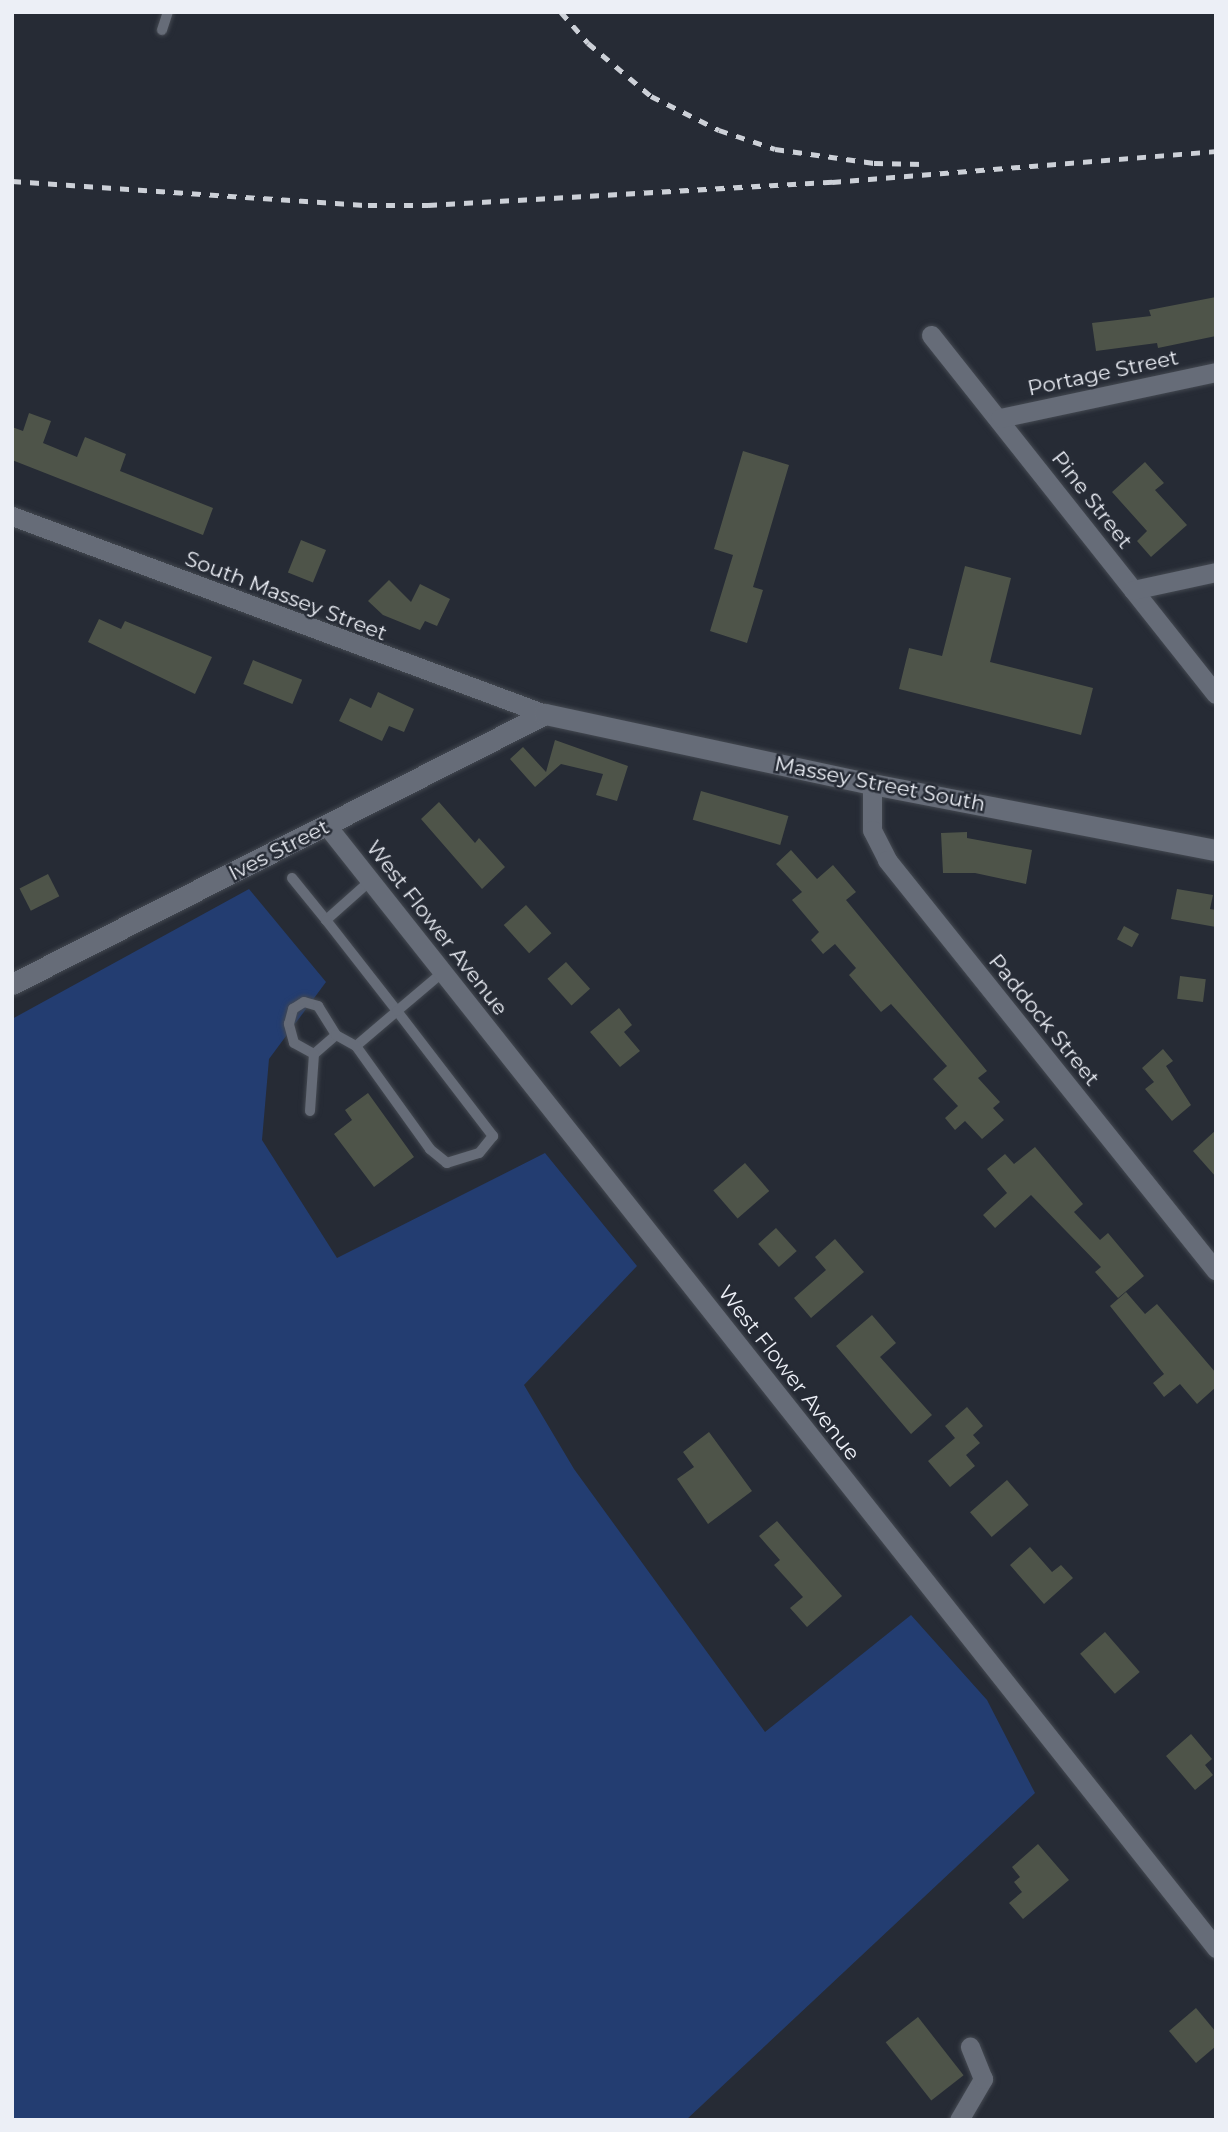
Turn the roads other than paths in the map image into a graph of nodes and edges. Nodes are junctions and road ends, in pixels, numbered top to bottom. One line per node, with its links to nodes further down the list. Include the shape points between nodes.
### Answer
1 (168, 12): 2 (lane)
2 (162, 30)
3 (931, 335): 5 (street, Pine Street)
4 (1216, 373): 5 (street, Portage Street)
5 (1000, 418): 8 (street, Pine Street)
6 (12, 516): 10 (street, South Massey Street)
7 (1216, 572): 8 (street)
8 (1133, 590): 9 (street, Pine Street)
9 (1216, 695)
10 (545, 714): 11 (street, Massey Street South); 12 (street, Ives Street)
11 (872, 784): 13 (street, Massey Street South); 24 (street, Paddock Street, via 872,830 887,860)
12 (327, 826): 15 (street, West Flower Avenue); 18 (street, Ives Street)
13 (1216, 850)
14 (292, 878): 16 (lane)
15 (370, 881): 16 (lane); 17 (street, West Flower Avenue)
16 (326, 920): 19 (lane)
17 (443, 972): 19 (lane); 25 (street, West Flower Avenue)
18 (12, 984)
19 (397, 1011): 21 (lane); 21 (lane, via 493,1136 479,1153 447,1163 430,1149)
20 (336, 1035): 21 (lane); 22 (lane); 22 (lane, via 318,1006 304,1002 293,1009 289,1024 294,1043)
21 (356, 1046)
22 (314, 1054): 23 (lane)
23 (310, 1111)
24 (1216, 1271)
25 (1216, 1948)
26 (970, 2046): 27 (street, via 983,2079)
27 (959, 2120)

